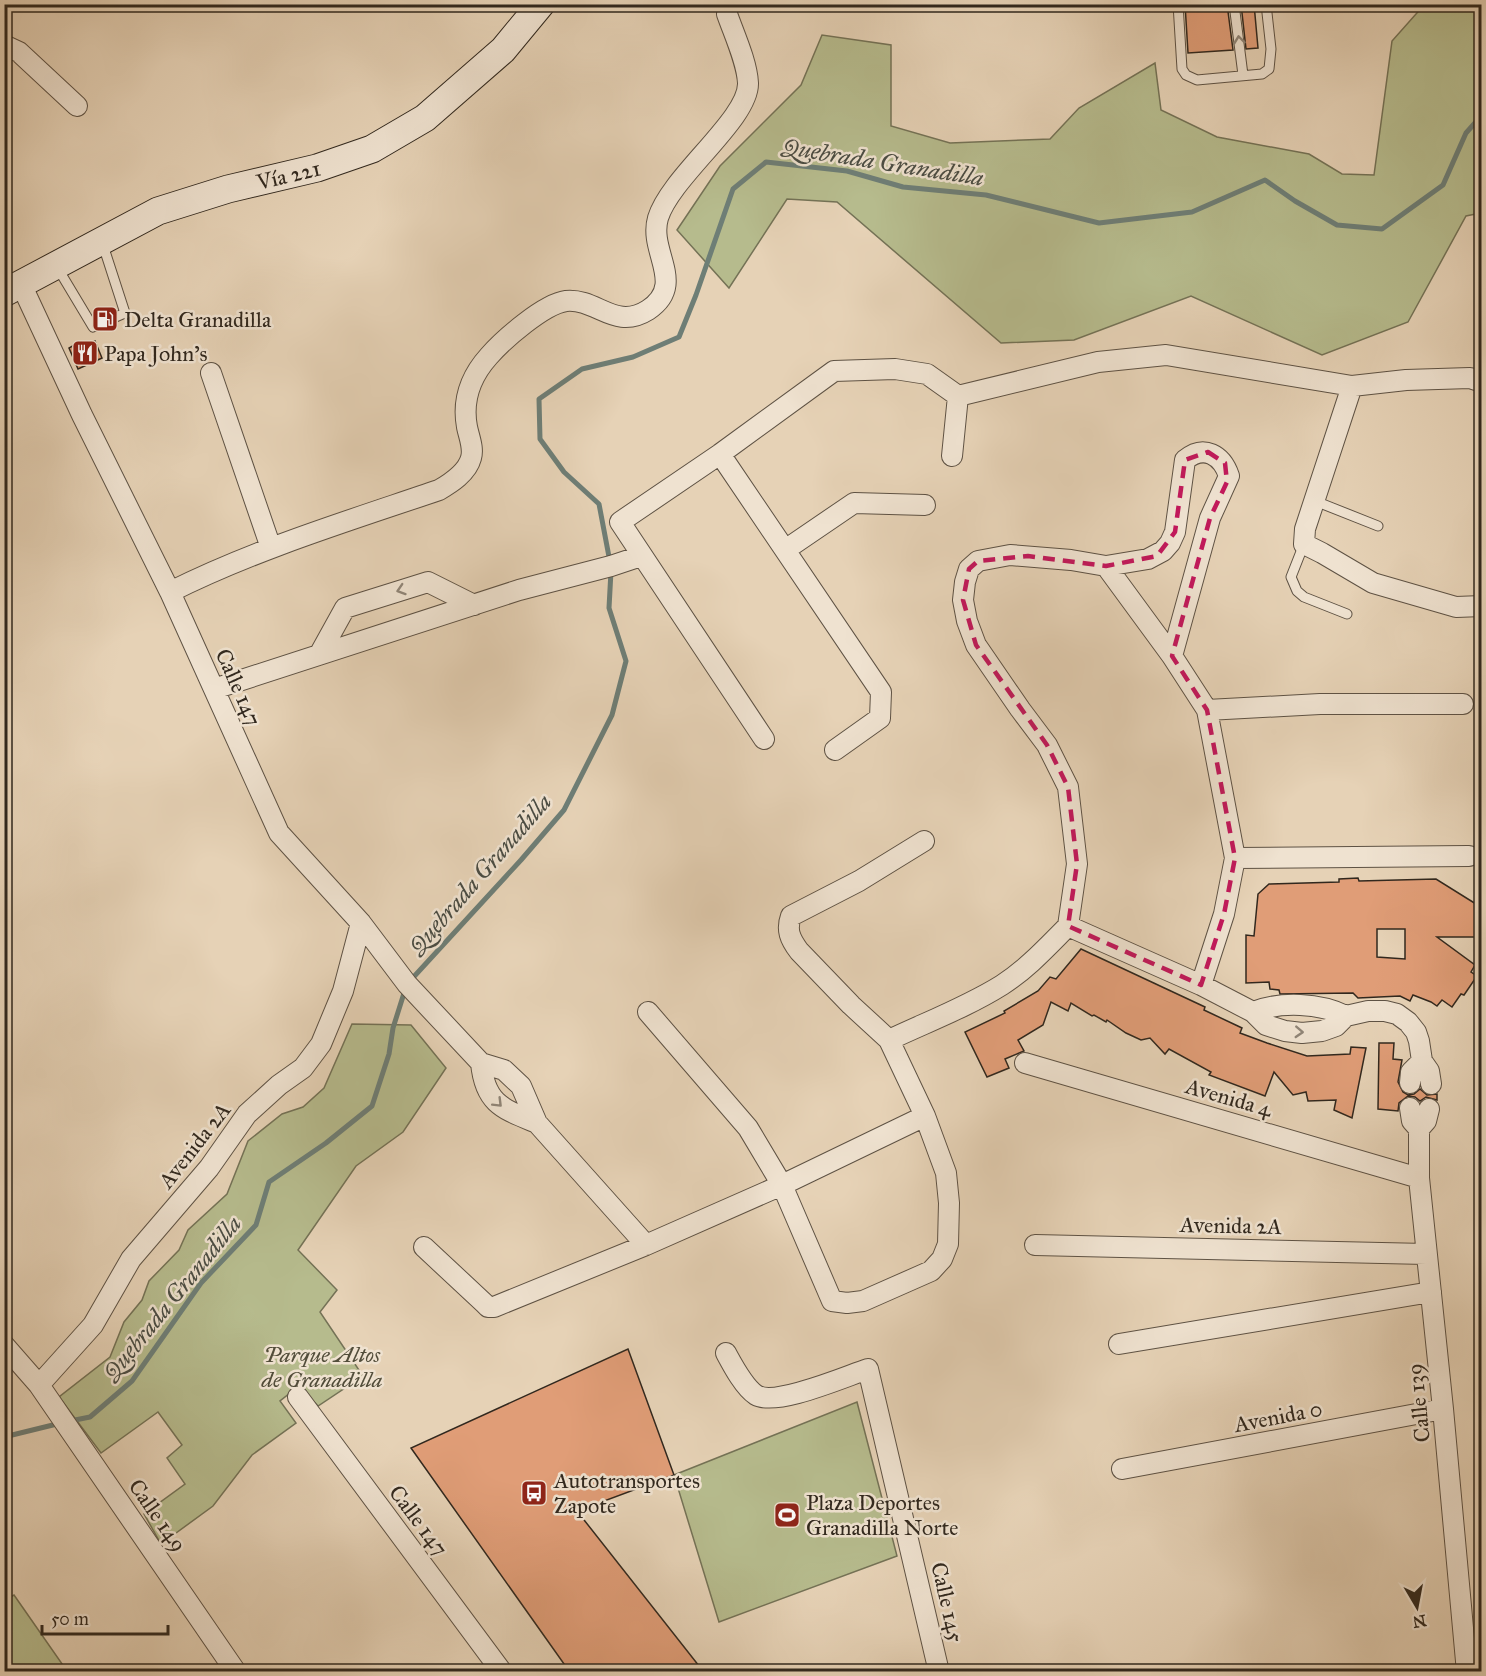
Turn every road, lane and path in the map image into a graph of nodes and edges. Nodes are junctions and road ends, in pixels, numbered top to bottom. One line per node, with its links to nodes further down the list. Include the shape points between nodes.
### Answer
1 (541, 4): 9 (main road, Vía 221, via 503,50 426,118 372,149 158,211)
2 (1178, 4): 7 (lane, via 1182,69 1186,75 1197,80)
3 (1234, 4): 7 (lane, one-way to 3)
4 (1266, 4): 7 (lane, via 1269,69 1262,74)
5 (727, 14): 22 (street, via 748,85 733,118 686,173 658,219 657,237 666,290 660,300 646,311 621,318 567,301 540,311 490,355 475,374 466,407 471,454 460,475 439,489)
6 (4, 45): 8 (street, via 19,52)
7 (1243, 75)
8 (76, 106)
9 (101, 241): 10 (main road, Vía 221); 10 (lane, via 125,313 93,327)
10 (56, 265): 11 (main road, Vía 221)
11 (13, 289): 26 (street, Calle 147, via 82,415)
12 (211, 373): 22 (street)
13 (1482, 382): 14 (street, via 1470,378)
14 (1352, 386): 15 (street, via 1166,355 1098,362); 18 (street)
15 (958, 396): 16 (street, via 927,374 896,369 834,371); 17 (street)
16 (720, 454): 23 (street); 24 (street, via 620,522)
17 (952, 456)
18 (1315, 501): 20 (lane); 21 (street)
19 (924, 505): 23 (street, via 854,503)
20 (1378, 526)
21 (1304, 544): 28 (street, via 1373,583 1456,607); 29 (lane, via 1291,577 1297,591)
22 (271, 548): 26 (street)
23 (785, 550): 36 (street, via 881,692 880,718)
24 (641, 556): 27 (street); 35 (street)
25 (1106, 566): 31 (street); 31 (street, via 1157,556 1170,543 1188,457 1208,452 1225,463 1229,476 1210,518); 41 (street, via 1010,555 989,558 969,569 963,600 976,645 1047,745 1068,787 1077,864)
26 (170, 592): 32 (street, Calle 147)
27 (474, 605): 30 (street); 30 (street, one-way to 30, via 428,582 345,608)
28 (1482, 606)
29 (1347, 614)
30 (319, 655): 32 (street)
31 (1172, 656): 34 (street)
32 (214, 689): 40 (street, Calle 147, via 279,833)
33 (1463, 704): 34 (street, via 1320,704)
34 (1206, 710): 39 (street)
35 (764, 739)
36 (835, 750)
37 (924, 841): 46 (street, via 859,881 791,915 788,924 793,943)
38 (1469, 856): 39 (street)
39 (1234, 858): 42 (street, via 1224,914)
40 (361, 923): 48 (street, Calle 147, via 407,984); 65 (street, Avenida 2A, via 343,991 321,1044 303,1068 247,1114 209,1168 131,1259 93,1325)
41 (1068, 926): 42 (street); 46 (street, via 1003,985)
42 (1201, 986): 44 (street)
43 (648, 1012): 56 (street, via 748,1128)
44 (1253, 1012): 45 (street, via 1275,1005 1301,1006 1334,1010); 45 (street, one-way to 45, via 1266,1025 1302,1034 1336,1026)
45 (1346, 1016): 47 (street, via 1368,1011 1397,1014 1416,1032)
46 (889, 1040): 53 (street)
47 (1422, 1061): 50 (street, via 1411,1072); 51 (street)
48 (481, 1063): 54 (street, via 504,1070 521,1086); 54 (street, one-way to 54, via 488,1093 505,1110)
49 (1025, 1064): 55 (street, Avenida 4)
50 (1410, 1083)
51 (1431, 1084)
52 (1420, 1108): 55 (street, Calle 139, via 1412,1121 1419,1129)
53 (925, 1116): 56 (street); 56 (street, via 946,1173 949,1203 948,1244 942,1259 931,1270 863,1302 832,1301)
54 (537, 1123): 57 (street)
55 (1419, 1178): 60 (street, Calle 139)
56 (782, 1185): 57 (street)
57 (646, 1245): 59 (street, via 494,1307 484,1303)
58 (1035, 1245): 60 (street, Avenida 2A)
59 (424, 1247)
60 (1426, 1254): 61 (street, Calle 139)
61 (1431, 1292): 62 (street); 67 (street, Calle 139)
62 (1119, 1344)
63 (4, 1345): 65 (street, Calle 149)
64 (726, 1353): 71 (street, Calle 145, via 738,1376 756,1395 768,1398 785,1397 868,1369)
65 (39, 1385): 69 (street, Calle 149)
66 (298, 1397): 70 (street, Calle 147)
67 (1443, 1410): 68 (street, Avenida 0); 72 (street, Calle 139)
68 (1122, 1469)
69 (236, 1671)
70 (502, 1671)
71 (939, 1671)
72 (1467, 1671)

